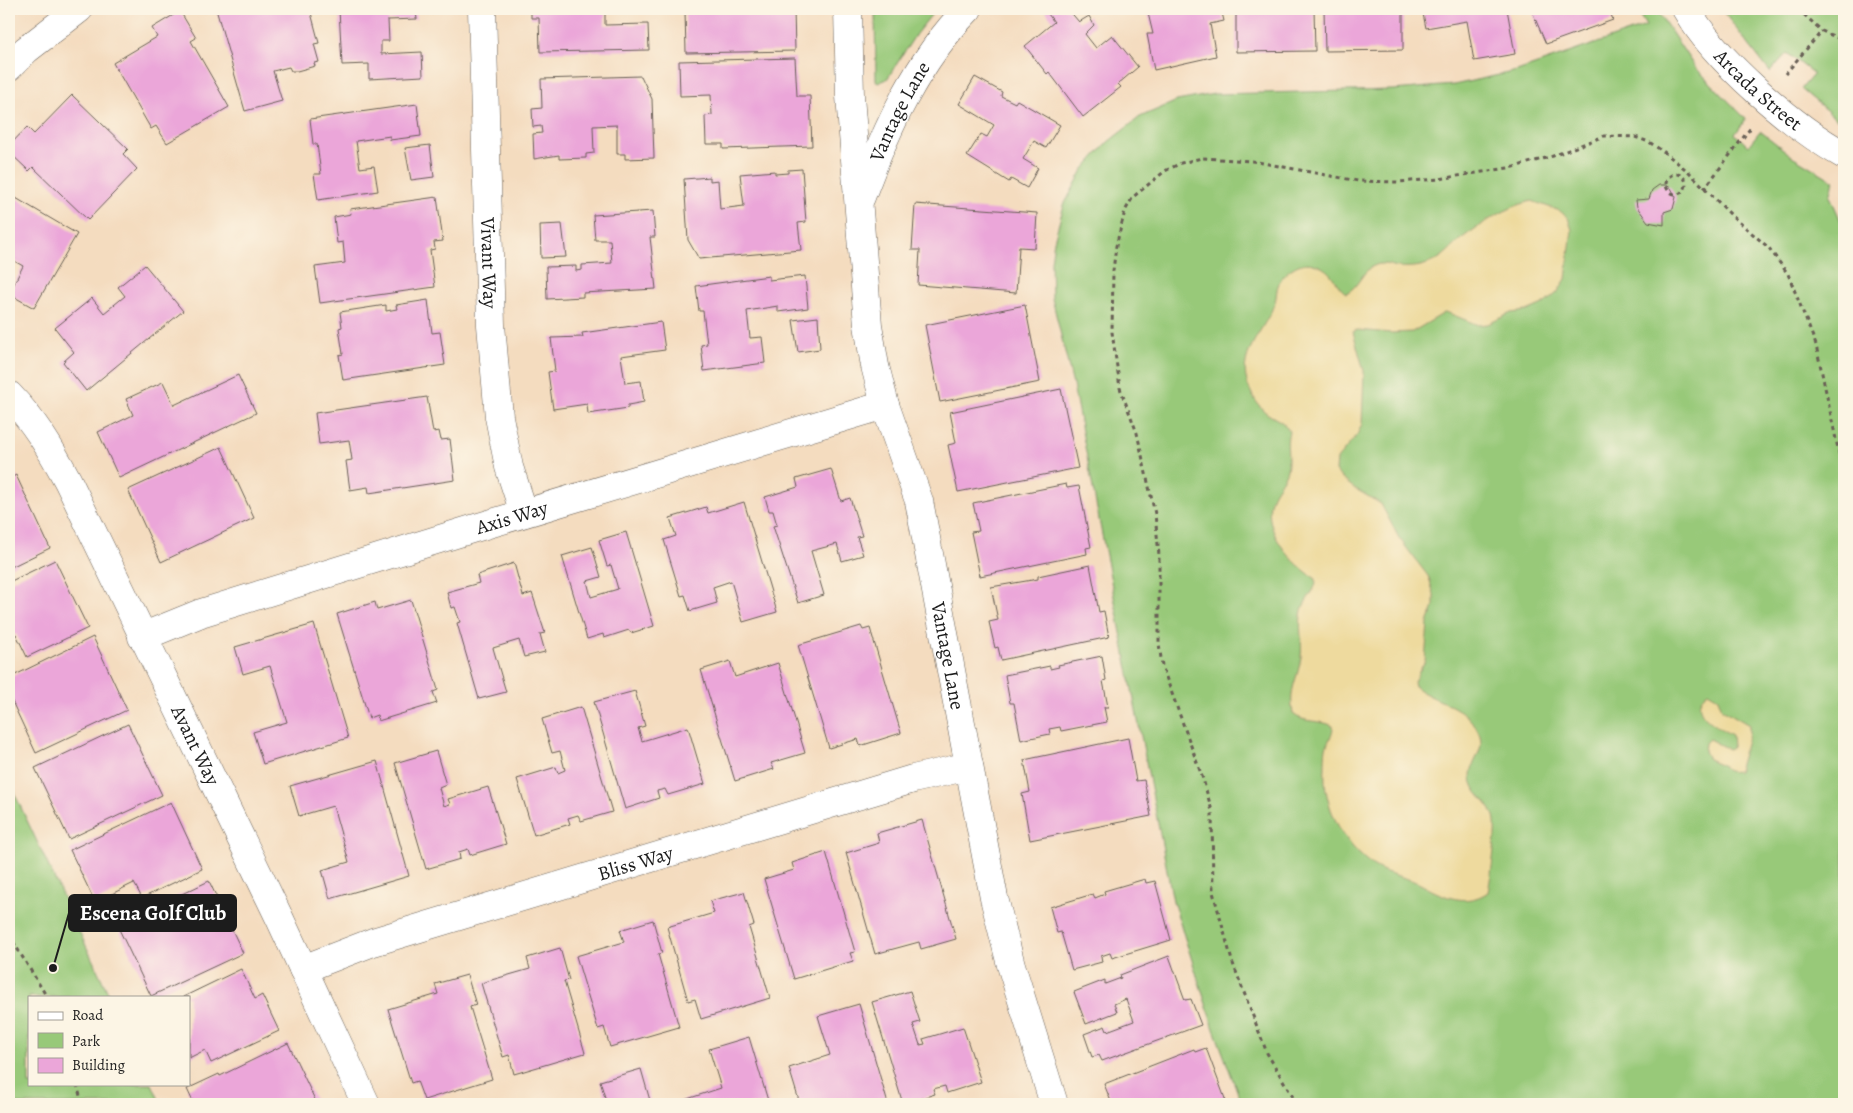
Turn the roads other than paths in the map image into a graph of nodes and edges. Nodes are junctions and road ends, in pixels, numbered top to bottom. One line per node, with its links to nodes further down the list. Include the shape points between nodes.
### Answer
1 (79, 9): 6 (street)
2 (482, 9): 11 (street, Vivant Way, via 491,334 498,416)
3 (848, 9): 8 (street, Vantage Lane)
4 (1686, 9): 7 (street, Arcada Street, via 1720,53 1768,100 1815,139)
5 (961, 16): 8 (street, Vantage Lane, via 913,84 885,136)
6 (9, 67)
7 (1844, 155)
8 (858, 205): 10 (street, Vantage Lane, via 868,326)
9 (9, 394): 12 (street, Avant Way, via 48,443)
10 (885, 405): 11 (street, Axis Way); 13 (street, Vantage Lane, via 919,501)
11 (524, 513): 12 (street, Axis Way, via 201,613)
12 (142, 637): 14 (street, Avant Way)
13 (969, 766): 14 (street, Bliss Way, via 913,779 373,942); 16 (street, Vantage Lane, via 1010,965)
14 (303, 969): 15 (street, Avant Way)
15 (366, 1104)
16 (1054, 1104)

